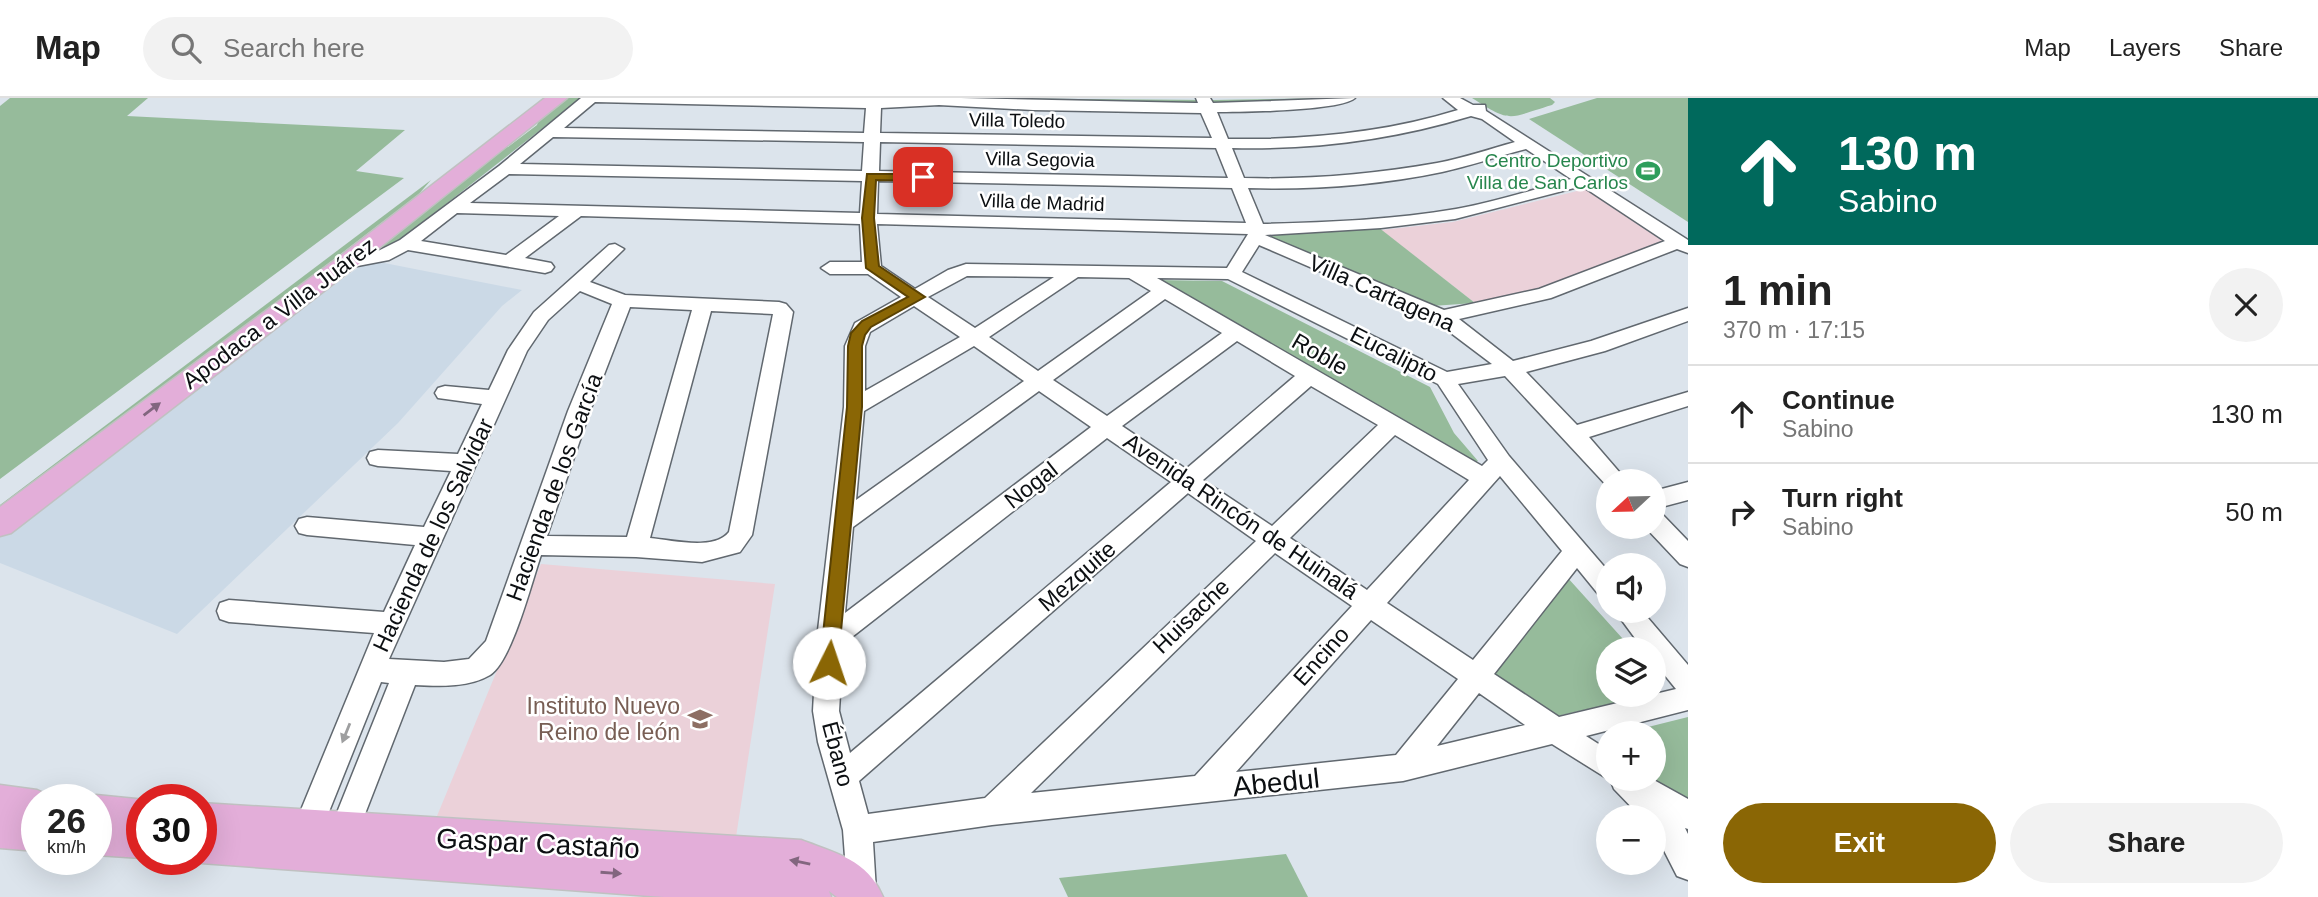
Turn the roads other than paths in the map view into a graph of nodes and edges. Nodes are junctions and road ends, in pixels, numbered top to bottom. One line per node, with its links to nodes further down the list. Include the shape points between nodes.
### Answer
1 (590, 98): 12 (street)
2 (598, 98): 8 (street)
3 (916, 98): 7 (street)
4 (1188, 98): 9 (street)
5 (1348, 98): 9 (street, via 1290,105)
6 (1450, 98): 11 (street)
7 (947, 100): 8 (street); 9 (street)
8 (873, 101): 13 (street)
9 (1210, 102): 15 (street)
10 (537, 104): 28 (main road, Apodaca a Villa Juárez); 44 (main road, Apodaca a Villa Juárez)
11 (1476, 108): 14 (street); 15 (street, Villa Toledo, via 1429,124 1352,138)
12 (549, 132): 13 (street, Villa Toledo); 16 (street)
13 (873, 139): 15 (street, Villa Toledo); 17 (street)
14 (1528, 143): 18 (street); 19 (street, Villa Segovia, via 1419,170)
15 (1223, 144): 19 (street)
16 (505, 169): 17 (street, Villa Segovia); 20 (street)
17 (871, 176): 19 (street, Villa Segovia); 22 (street)
18 (1584, 180): 23 (street, Villa de Madrid, via 1454,214); 25 (street)
19 (1239, 184): 23 (street)
20 (453, 208): 21 (street, Villa de Madrid); 24 (street)
21 (576, 212): 22 (street, Villa de Madrid); 27 (street)
22 (868, 218): 23 (street, Villa de Madrid); 31 (street)
23 (1257, 233): 34 (street); 41 (street, Villa Cartagena)
24 (406, 244): 27 (street); 28 (street, via 389,254)
25 (1683, 245): 41 (street, via 1544,294)
26 (615, 249): 35 (street, Hacienda de los Salvidar)
27 (509, 261): 29 (street)
28 (347, 262): 44 (main road, Apodaca a Villa Juárez)
29 (545, 267)
30 (830, 268): 31 (street)
31 (872, 268): 37 (street, Avenida Rincón de Huinalá)
32 (1075, 271): 33 (street, Eucalipto); 37 (street, Eucalipto, via 966,270); 43 (street)
33 (1133, 272): 34 (street, Eucalipto); 36 (street, Roble)
34 (1232, 274): 48 (street, Eucalipto)
35 (578, 284): 38 (street); 50 (street, Hacienda de los Salvidar, via 525,336)
36 (1163, 291): 42 (street, Roble); 47 (street)
37 (918, 297): 43 (street, Avenida Rincón de Huinalá); 52 (street, Ébano, via 858,333)
38 (623, 302): 39 (street); 70 (street, Hacienda de los García)
39 (703, 305): 71 (street); 71 (street, via 779,308 783,312 740,535 732,545 702,552)
40 (1688, 314): 45 (street, via 1600,347)
41 (1442, 317): 45 (street, Villa Cartagena, via 1465,330)
42 (1235, 333): 46 (street, Roble); 54 (street, Nogal)
43 (977, 337): 47 (street, Avenida Rincón de Huinalá); 52 (street)
44 (219, 347): 63 (main road, Apodaca a Villa Juárez); 65 (main road, Apodaca a Villa Juárez, one-way to 44)
45 (1512, 370): 48 (street); 55 (street, Villa Cartagena)
46 (1309, 376): 53 (street, Roble); 60 (street, Mezquite)
47 (1041, 379): 54 (street, Avenida Rincón de Huinalá); 64 (street)
48 (1445, 379): 58 (street, Eucalipto)
49 (445, 393): 50 (street)
50 (496, 398): 57 (street, Hacienda de los Salvidar)
51 (1688, 399): 55 (street)
52 (854, 407): 64 (street, Ébano)
53 (1393, 424): 58 (street, Roble); 69 (street, Huisache)
54 (1108, 426): 60 (street, Avenida Rincón de Huinalá); 79 (street, Nogal)
55 (1572, 435): 59 (street, Villa Cartagena)
56 (378, 458): 57 (street)
57 (463, 463): 68 (street, Hacienda de los Salvidar)
58 (1491, 469): 72 (street, Eucalipto); 75 (street, Encino)
59 (1605, 469)
60 (1187, 482): 69 (street, Avenida Rincón de Huinalá); 88 (street, Mezquite)
61 (1688, 491): 62 (street)
62 (1666, 497)
63 (0, 502)
64 (844, 521): 79 (street, Ébano)
65 (0, 524)
66 (307, 526): 68 (street)
67 (1666, 534): 73 (street)
68 (429, 537): 77 (street, Hacienda de los Salvidar)
69 (1270, 539): 75 (street, Avenida Rincón de Huinalá); 92 (street, Huisache)
70 (533, 545): 71 (street); 81 (street, Hacienda de los García, via 497,646 478,669)
71 (636, 547)
72 (1577, 550): 74 (street, Eucalipto); 82 (street)
73 (1688, 557)
74 (1596, 573)
75 (1368, 603): 82 (street, Avenida Rincón de Huinalá); 89 (street, Encino)
76 (229, 611): 77 (street)
77 (391, 623): 80 (street, Hacienda de los Salvidar)
78 (1637, 623): 83 (street)
79 (830, 639): 88 (street, Ébano, via 826,711)
80 (372, 670): 81 (street); 96 (street, Hacienda de los Salvidar, one-way to 96)
81 (406, 673): 96 (street, Hacienda de los Salvidar)
82 (1476, 676): 85 (street, Avenida Rincón de Huinalá); 87 (street)
83 (1688, 684)
84 (1688, 698): 85 (street, Abedul)
85 (1557, 730): 86 (street, Avenida Rincón de Huinalá); 87 (street, Abedul)
86 (1596, 758)
87 (1403, 768): 89 (street, Abedul)
88 (844, 776): 95 (street, Ébano)
89 (1201, 790): 92 (street, Abedul)
90 (1637, 791): 98 (street, via 1668,825)
91 (1647, 791): 93 (street)
92 (992, 810): 95 (street, Abedul)
93 (1688, 815)
94 (217, 825): 96 (main road, Gaspar Castaño)
95 (858, 830): 99 (street, Ébano)
96 (322, 842): 97 (main road, Gaspar Castaño); 99 (main road, Gaspar Castaño, one-way to 96, via 832,872 801,860); 100 (main road, Gaspar Castaño, one-way to 100, via 795,887)
97 (217, 844)
98 (1688, 864)
99 (862, 894)
100 (811, 897)

